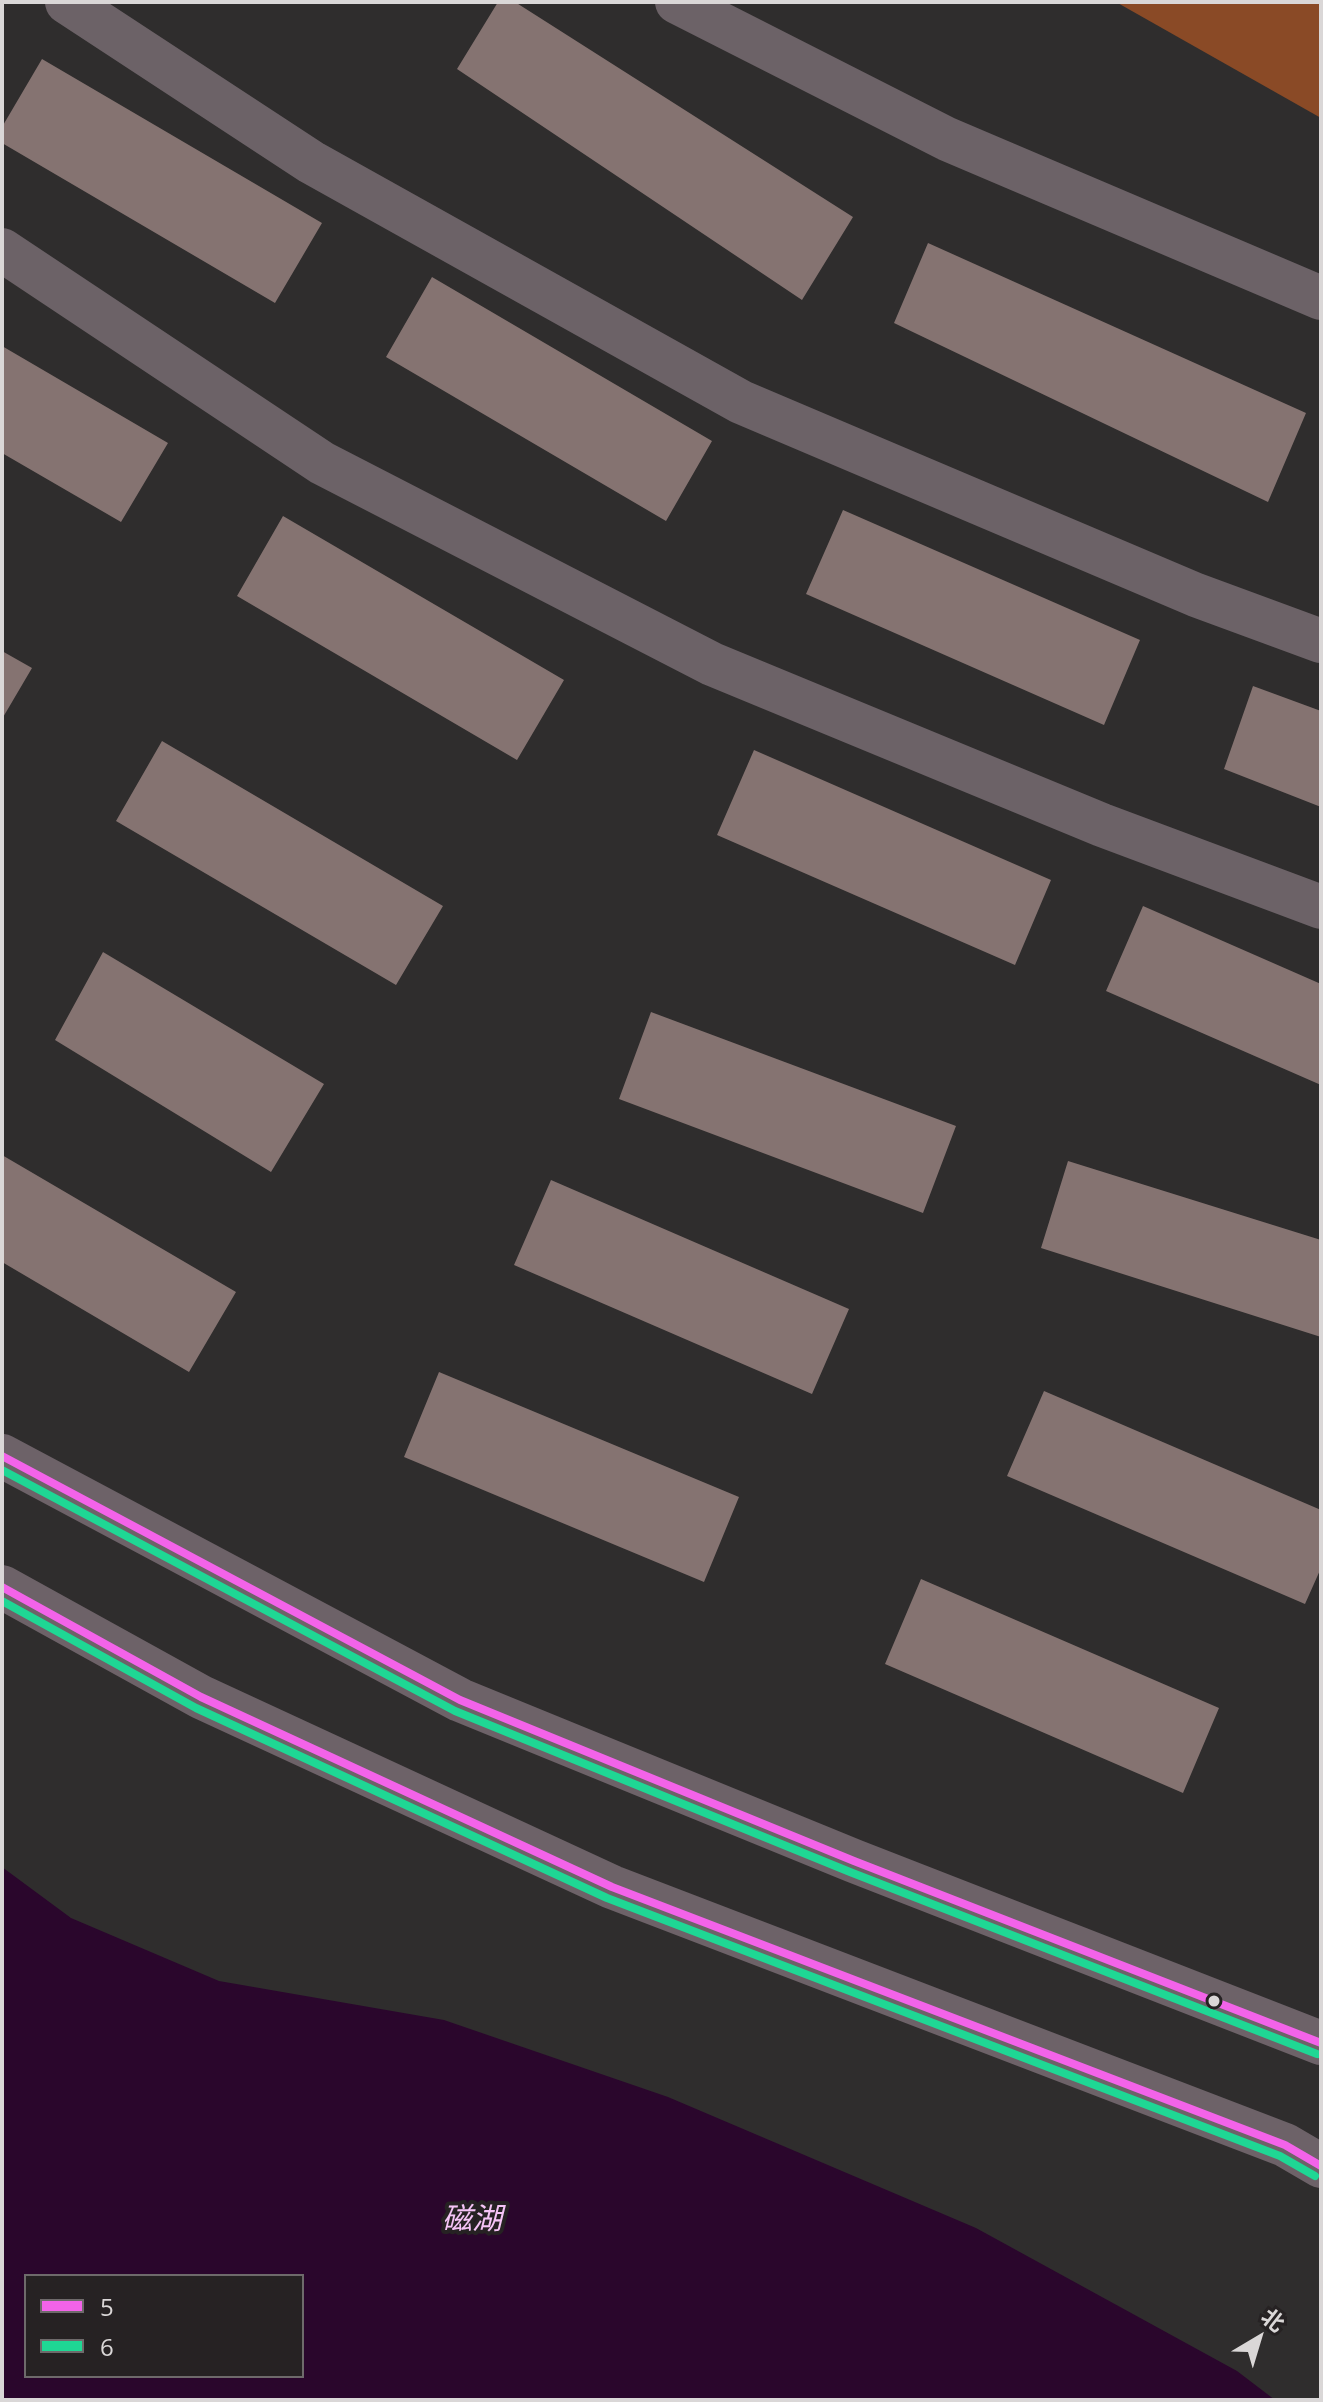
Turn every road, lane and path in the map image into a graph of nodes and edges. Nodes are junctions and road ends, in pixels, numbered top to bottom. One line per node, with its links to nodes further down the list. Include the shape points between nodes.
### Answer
1 (67, 2): 5 (street, via 311,162 741,402 1196,595)
2 (677, 2): 4 (street, via 947,139)
3 (2, 250): 6 (street, via 322,463 712,664 1102,825)
4 (1321, 298)
5 (1321, 641)
6 (1321, 907)
7 (2, 1456): 9 (main road, via 460,1700)
8 (2, 1587): 10 (main road, via 201,1697 612,1887 1285,2145)
9 (1321, 2043)
10 (1321, 2166)

